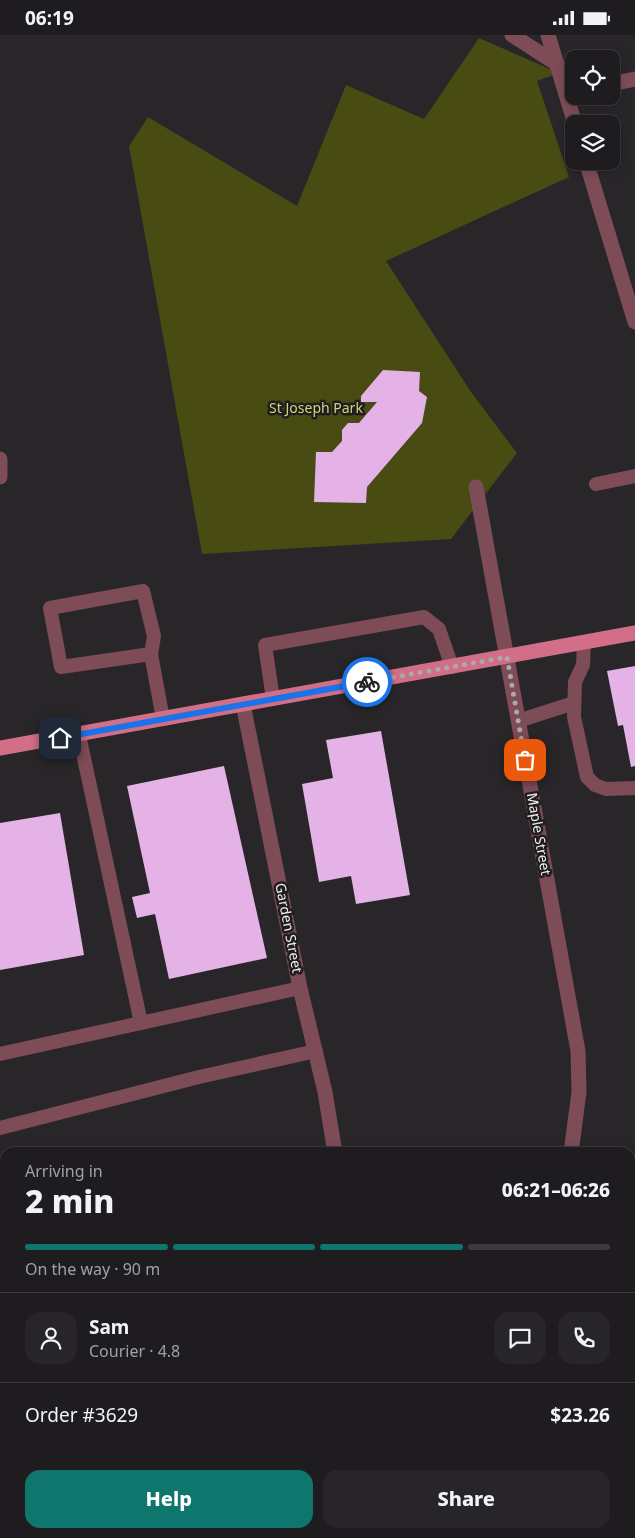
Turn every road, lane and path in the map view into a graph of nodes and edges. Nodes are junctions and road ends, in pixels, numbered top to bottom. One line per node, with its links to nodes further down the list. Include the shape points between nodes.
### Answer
1 (512, 35): 3 (street)
2 (548, 35): 3 (street)
3 (556, 64): 5 (street)
4 (635, 79): 6 (street)
5 (565, 82)
6 (620, 82)
7 (589, 170): 8 (street)
8 (635, 322)
9 (0, 459): 11 (street)
10 (635, 476): 12 (lane)
11 (0, 477)
12 (596, 484)
13 (476, 487): 17 (street, Maple Street)
14 (635, 633): 15 (main road)
15 (584, 643): 17 (main road); 20 (lane)
16 (151, 654): 16 (lane, via 154,636 143,591 50,608 61,667); 22 (lane)
17 (507, 657): 18 (main road); 23 (street, Maple Street)
18 (452, 667): 19 (main road); 19 (lane, via 439,629 424,617 274,643 265,645)
19 (273, 699): 21 (main road)
20 (574, 703): 23 (lane); 26 (lane, via 587,777 606,789)
21 (243, 704): 22 (main road); 27 (street, Garden Street)
22 (163, 719): 24 (main road)
23 (518, 721): 33 (street, Maple Street, via 578,1051 579,1092)
24 (80, 735): 25 (main road); 28 (lane)
25 (0, 745)
26 (635, 788)
27 (300, 988): 28 (lane); 29 (street, Garden Street)
28 (141, 1023): 30 (lane)
29 (316, 1051): 31 (lane); 32 (street, Garden Street)
30 (0, 1054)
31 (0, 1128)
32 (334, 1147)
33 (572, 1147)

